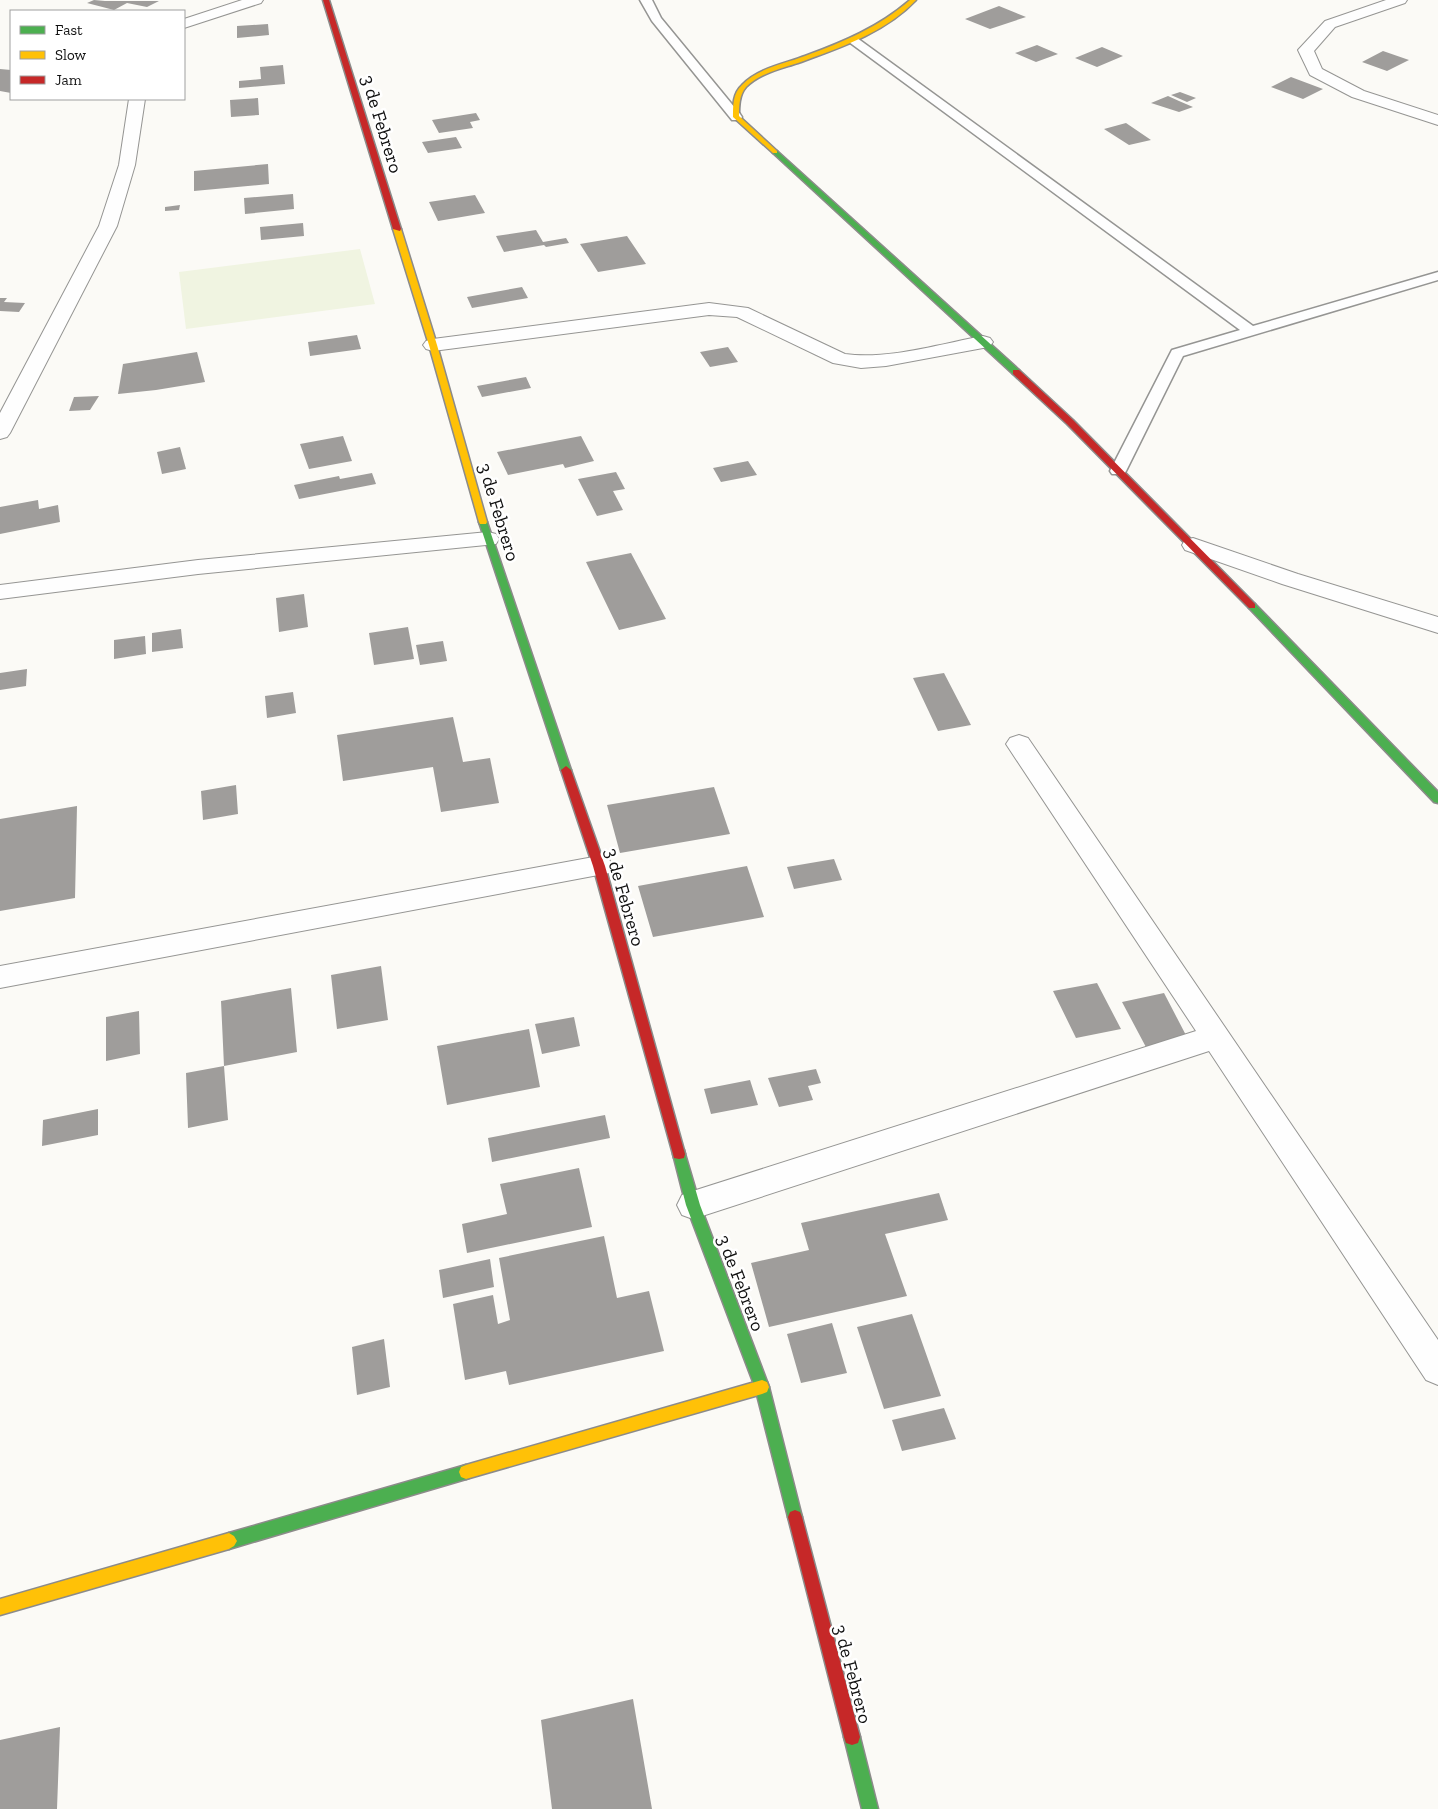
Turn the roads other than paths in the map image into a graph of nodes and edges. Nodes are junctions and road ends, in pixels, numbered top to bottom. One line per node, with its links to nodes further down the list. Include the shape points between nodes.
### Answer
1 (256, 0): 8 (street)
2 (326, 0): 16 (street, 3 de Febrero)
3 (646, 0): 11 (lane, via 656,19)
4 (913, 0): 9 (street)
5 (1400, 0): 7 (street)
6 (1343, 3): 7 (street)
7 (1367, 11): 12 (street, via 1330,24 1306,50 1315,72 1358,94)
8 (185, 24)
9 (853, 40): 11 (street, via 760,75 743,86 736,100); 14 (lane)
10 (137, 100): 17 (street, via 127,164 108,226)
11 (736, 116): 15 (street)
12 (1438, 120)
13 (1438, 276): 14 (lane)
14 (1252, 332): 18 (lane, via 1177,353)
15 (983, 342): 16 (street, via 860,362 840,358 741,312 709,309); 18 (street)
16 (433, 345): 19 (street, 3 de Febrero)
17 (0, 433)
18 (1118, 471): 20 (street)
19 (488, 539): 21 (street, via 198,567); 25 (street, 3 de Febrero)
20 (1193, 545): 22 (street); 24 (street)
21 (0, 592)
22 (1438, 625)
23 (1019, 744): 27 (street)
24 (1438, 799)
25 (599, 866): 26 (street); 28 (street, 3 de Febrero)
26 (0, 977)
27 (1215, 1037): 28 (street); 29 (street)
28 (693, 1205): 30 (street, 3 de Febrero)
29 (1438, 1369)
30 (762, 1388): 31 (street); 32 (street, 3 de Febrero)
31 (0, 1607)
32 (870, 1809)

